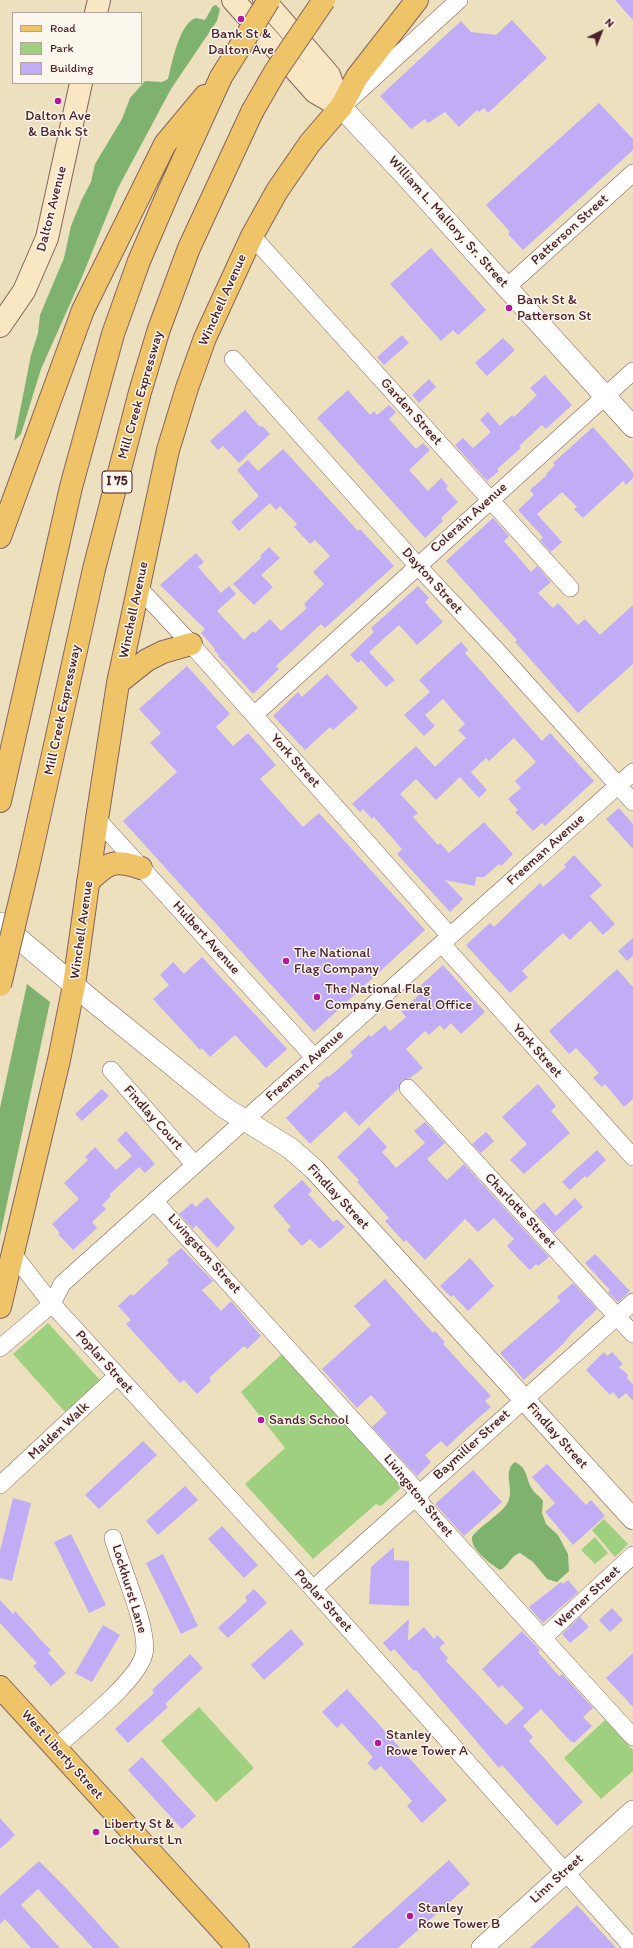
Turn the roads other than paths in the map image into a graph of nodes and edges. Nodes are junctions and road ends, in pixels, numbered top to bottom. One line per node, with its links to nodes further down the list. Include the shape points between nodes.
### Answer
1 (99, 0): 8 (main road)
2 (233, 0): 11 (main road, William L. Mallory, Sr. Street, via 315,92)
3 (264, 0): 11 (main road, William L. Mallory, Sr. Street, via 329,75)
4 (269, 0): 9 (main road, bridge)
5 (324, 0): 37 (main road, Mill Creek Expressway / I 75, bridge, via 275,72 252,112 189,248 159,329 94,569)
6 (417, 0): 11 (main road, via 357,78)
7 (459, 0): 11 (street, Winchell Avenue)
8 (96, 12)
9 (221, 77): 21 (main road, via 165,144 83,310); 30 (main road, via 142,254 113,334 70,488)
10 (81, 84): 15 (main road, Dalton Avenue, via 47,238 24,291)
11 (341, 107): 13 (main road, Winchell Avenue, via 301,155 276,191); 14 (street, William L. Mallory, Sr. Street)
12 (633, 173): 14 (street, Patterson Street)
13 (252, 236): 20 (street, Garden Street); 23 (main road, Winchell Avenue, via 204,338 187,388 168,450)
14 (507, 287): 18 (street, William L. Mallory, Sr. Street)
15 (0, 326)
16 (233, 359): 22 (street, Dayton Street)
17 (633, 371): 18 (street, Colerain Avenue)
18 (605, 396): 19 (street, William L. Mallory, Sr. Street); 20 (street, Colerain Avenue)
19 (633, 427)
20 (489, 500): 22 (street, Colerain Avenue); 24 (street, Garden Street)
21 (0, 537)
22 (417, 565): 27 (street, Colerain Avenue); 29 (street, Dayton Street)
23 (138, 587): 25 (street, York Street); 26 (main road, Winchell Avenue)
24 (570, 588)
25 (191, 644): 26 (main road, via 163,652 147,660); 27 (street, York Street)
26 (118, 683): 32 (main road, Winchell Avenue)
27 (254, 715): 36 (street, York Street)
28 (633, 772): 29 (street, Freeman Avenue)
29 (618, 786): 31 (street, Dayton Street); 36 (street, Freeman Avenue)
30 (0, 801)
31 (633, 802)
32 (97, 819): 33 (street, Hulbert Avenue); 34 (main road, Winchell Avenue)
33 (141, 868): 34 (main road, via 126,863 114,863 102,867); 39 (street, Hulbert Avenue)
34 (88, 882): 38 (main road, Winchell Avenue)
35 (0, 923): 38 (street, Findlay Street)
36 (446, 940): 39 (street, Freeman Avenue); 43 (street, York Street)
37 (0, 985)
38 (74, 985): 42 (street, Findlay Street, via 225,1108); 46 (main road, Winchell Avenue)
39 (314, 1057): 42 (street, Freeman Avenue)
40 (110, 1070): 44 (street, Findlay Court)
41 (408, 1088): 50 (street, Charlotte Street)
42 (246, 1120): 44 (street, Freeman Avenue); 54 (street, Findlay Street, via 290,1148 314,1169)
43 (633, 1156)
44 (195, 1165): 45 (street, Freeman Avenue)
45 (155, 1202): 48 (street, Freeman Avenue, via 62,1284); 56 (street, Livingston Street)
46 (13, 1254): 48 (street, Poplar Street); 49 (main road, Winchell Avenue)
47 (633, 1302): 50 (street, Baymiller Street)
48 (52, 1304): 52 (street, Freeman Avenue); 53 (street, Poplar Street)
49 (0, 1307)
50 (617, 1317): 51 (street, Charlotte Street); 54 (street, Baymiller Street)
51 (633, 1334)
52 (0, 1348)
53 (117, 1376): 55 (street, Malden Walk); 60 (street, Poplar Street)
54 (524, 1399): 56 (street, Baymiller Street); 57 (street, Findlay Street)
55 (0, 1486)
56 (419, 1493): 60 (street, Baymiller Street); 61 (street, Livingston Street, via 421,1504)
57 (633, 1519)
58 (113, 1538): 64 (street, Lockhurst Lane, via 143,1631 144,1654 136,1672 123,1686)
59 (633, 1555): 61 (street, Werner Street)
60 (313, 1589): 66 (street, Poplar Street)
61 (543, 1638): 63 (street, Livingston Street)
62 (0, 1687): 64 (main road, West Liberty Street)
63 (633, 1737)
64 (55, 1748): 67 (main road, West Liberty Street)
65 (633, 1811): 66 (street, Linn Street)
66 (566, 1871): 68 (street, Linn Street); 69 (street, Poplar Street)
67 (238, 1948)
68 (482, 1948)
69 (633, 1948)

